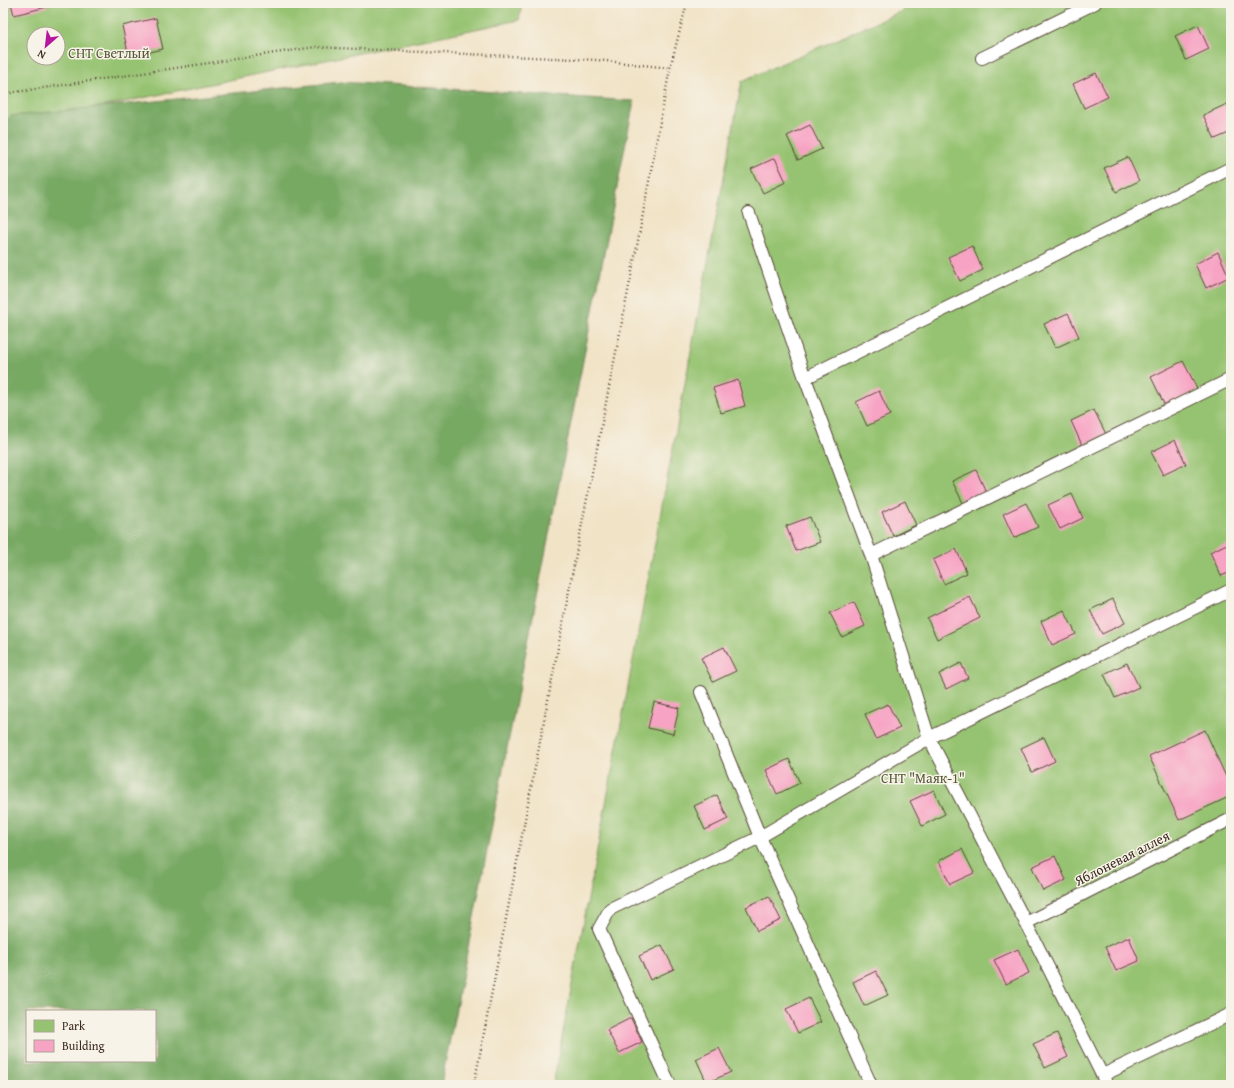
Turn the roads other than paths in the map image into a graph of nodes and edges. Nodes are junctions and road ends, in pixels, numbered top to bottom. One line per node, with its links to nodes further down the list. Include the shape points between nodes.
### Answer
1 (1095, 3): 2 (lane)
2 (982, 58)
3 (1231, 168): 5 (lane)
4 (749, 213): 5 (lane)
5 (805, 378): 7 (lane)
6 (1231, 379): 7 (lane)
7 (871, 555): 10 (lane)
8 (1231, 590): 10 (lane)
9 (701, 692): 12 (lane)
10 (929, 738): 12 (lane); 13 (lane)
11 (1231, 819): 13 (lane, Яблоневая аллея)
12 (760, 837): 16 (lane, via 610,909 599,929); 17 (lane)
13 (1026, 923): 15 (lane)
14 (1231, 1014): 15 (lane)
15 (1105, 1080)
16 (670, 1085)
17 (871, 1085)

